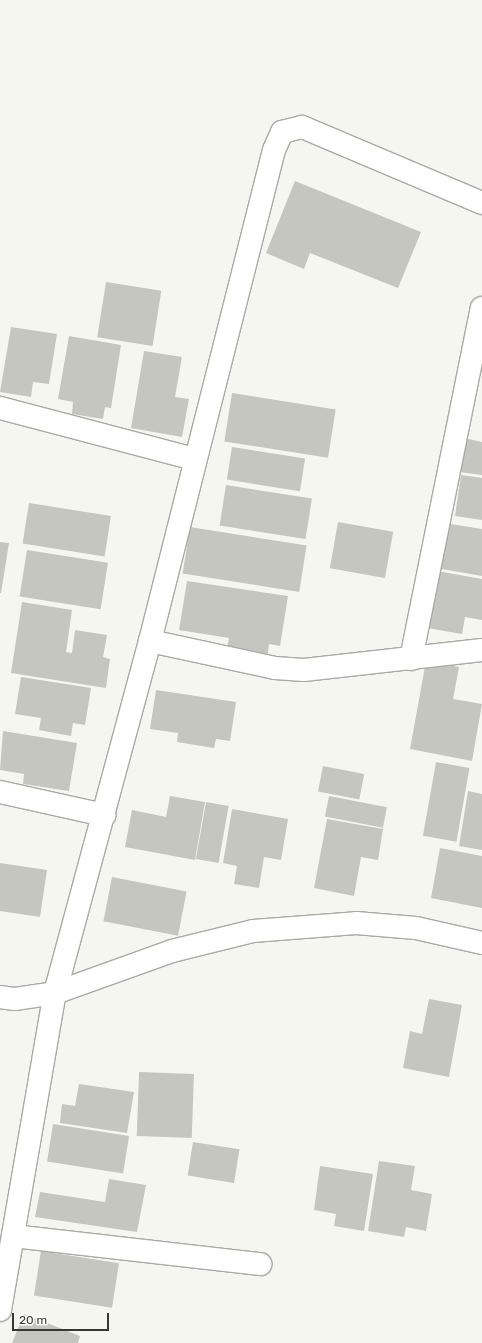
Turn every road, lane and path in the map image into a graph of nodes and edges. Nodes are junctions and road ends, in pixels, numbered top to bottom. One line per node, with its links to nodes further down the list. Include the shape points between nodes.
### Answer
1 (482, 203): 4 (street, via 302,127 282,132 265,175)
2 (482, 308): 7 (street)
3 (0, 408): 4 (street)
4 (195, 459): 5 (street)
5 (150, 641): 7 (street, via 275,668 332,668); 9 (street)
6 (482, 650): 7 (street)
7 (411, 659)
8 (0, 792): 9 (street)
9 (104, 815): 11 (street)
10 (482, 943): 11 (street, via 416,928 356,923 253,931 172,951)
11 (54, 994): 12 (street, via 15,999); 13 (street)
12 (0, 997)
13 (13, 1236): 14 (street); 15 (street)
14 (260, 1264)
15 (0, 1310)

